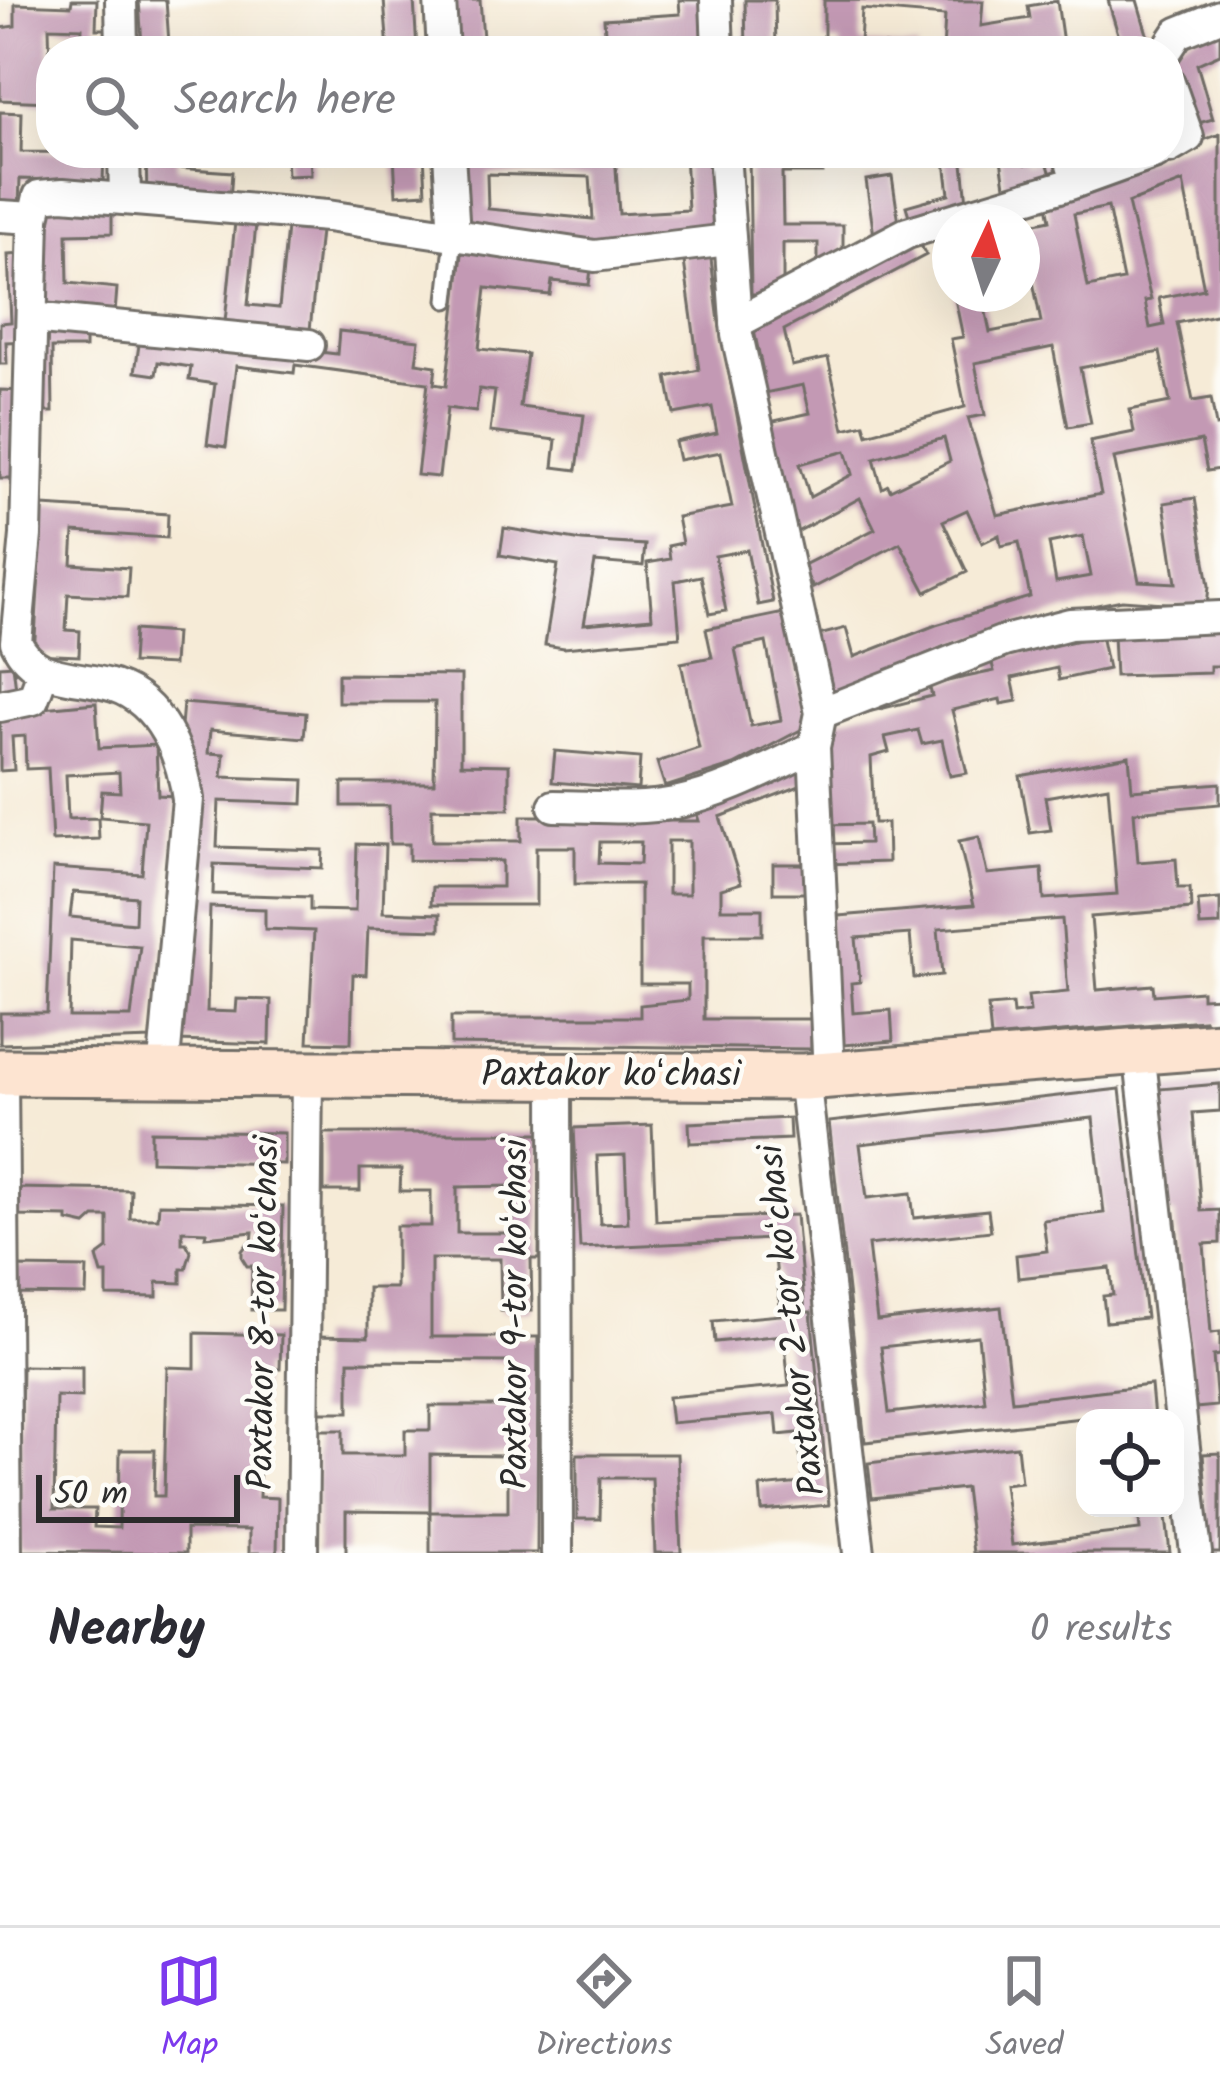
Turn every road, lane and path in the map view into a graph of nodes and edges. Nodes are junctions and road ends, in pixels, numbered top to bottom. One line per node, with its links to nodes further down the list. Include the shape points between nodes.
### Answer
1 (121, 0): 5 (street)
2 (440, 0): 6 (street)
3 (716, 0): 7 (street)
4 (1220, 16): 8 (street)
5 (122, 36)
6 (442, 36)
7 (717, 36)
8 (1176, 36)
9 (124, 168): 15 (street)
10 (450, 168): 18 (street)
11 (725, 168): 19 (street)
12 (1065, 168): 14 (lane)
13 (1114, 168): 14 (street)
14 (1070, 184): 22 (street, via 907,232)
15 (125, 198): 17 (street, via 48,194 34,203); 18 (street)
16 (0, 216): 17 (street)
17 (34, 218): 21 (street)
18 (454, 236): 19 (street, via 596,256); 20 (lane)
19 (728, 240): 22 (street)
20 (447, 300)
21 (32, 318): 23 (street); 24 (street)
22 (736, 323): 28 (street)
23 (309, 344)
24 (13, 534): 26 (street, via 16,642)
25 (1220, 617): 28 (street, via 1070,624 1004,641)
26 (44, 672): 27 (street, via 33,699); 34 (street, via 118,687 137,700 173,742 184,770)
27 (0, 706)
28 (820, 713): 29 (street, Paxtakor 2-tor koʻchasi)
29 (814, 747): 30 (street, via 675,802); 37 (street, Paxtakor 2-tor koʻchasi)
30 (554, 806)
31 (1220, 1045): 32 (main road, Paxtakor koʻchasi)
32 (1139, 1052): 37 (main road, Paxtakor koʻchasi); 42 (street)
33 (1, 1072): 34 (main road, Paxtakor koʻchasi); 38 (street)
34 (163, 1073): 35 (main road, Paxtakor koʻchasi)
35 (307, 1074): 36 (main road, Paxtakor koʻchasi); 39 (street, Paxtakor 8-tor koʻchasi)
36 (556, 1076): 37 (main road, Paxtakor koʻchasi); 40 (street, Paxtakor 9-tor koʻchasi)
37 (816, 1076): 41 (street, Paxtakor 2-tor koʻchasi)
38 (6, 1553)
39 (302, 1553)
40 (557, 1553)
41 (859, 1553)
42 (1196, 1553)

